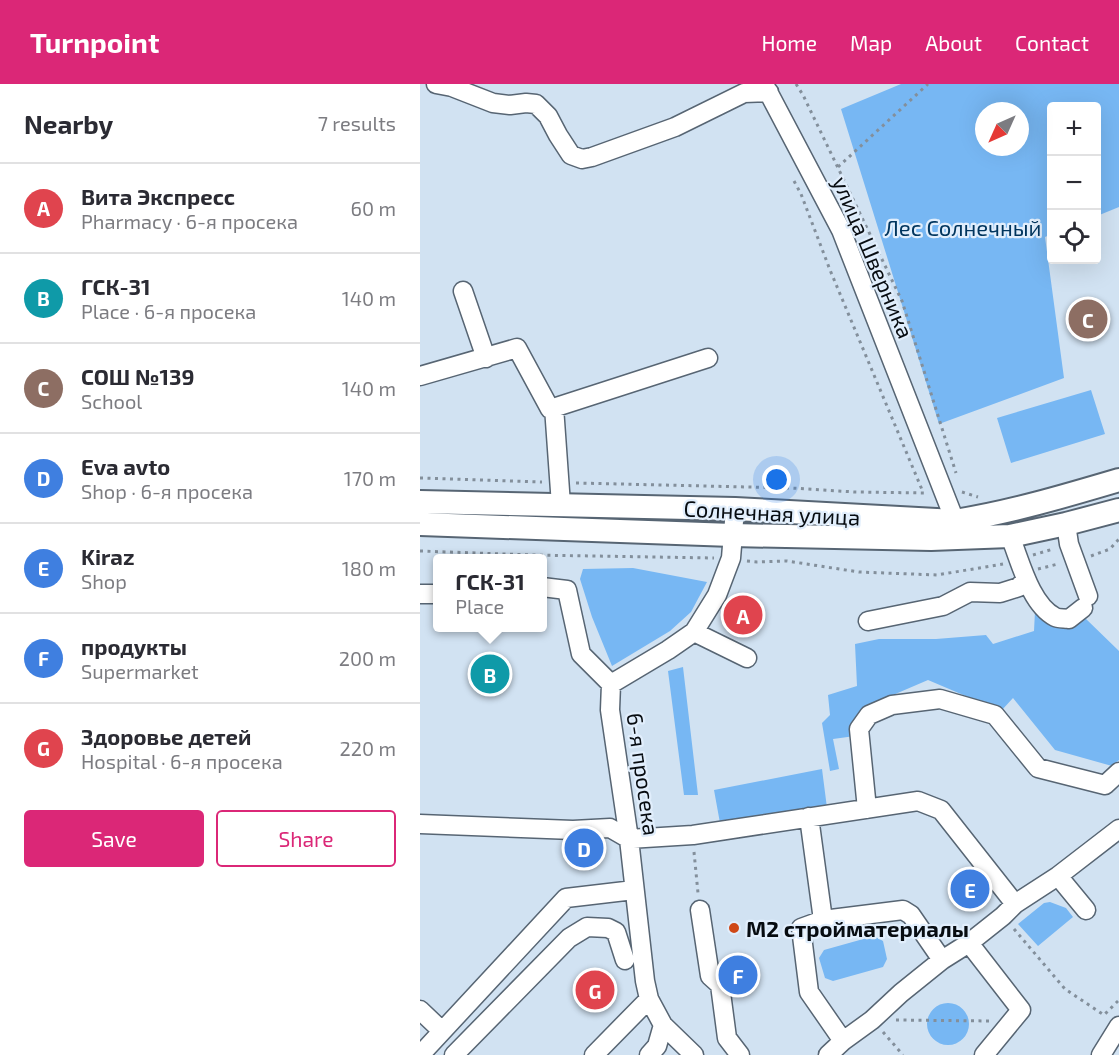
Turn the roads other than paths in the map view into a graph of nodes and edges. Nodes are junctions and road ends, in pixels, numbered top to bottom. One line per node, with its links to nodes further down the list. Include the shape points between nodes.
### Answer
1 (436, 84): 2 (street); 3 (street, via 493,103 536,104 572,155 582,159 675,127 744,93)
2 (420, 85)
3 (767, 88): 14 (street, улица Шверника, via 841,230 954,494)
4 (463, 291): 5 (street)
5 (486, 358): 7 (street); 8 (street, via 517,348 550,409)
6 (708, 358): 8 (street)
7 (420, 376)
8 (554, 407): 11 (street)
9 (1119, 480): 14 (main road, Солнечная улица)
10 (420, 502): 11 (main road, Солнечная улица)
11 (561, 505): 12 (main road, Солнечная улица)
12 (735, 509): 14 (main road, Солнечная улица); 18 (street, 6-я просека)
13 (1119, 510): 16 (main road, Солнечная улица)
14 (955, 521)
15 (420, 524): 18 (main road, Солнечная улица)
16 (1066, 524): 17 (main road, Солнечная улица); 19 (street, via 1085,602 1069,619 1056,618 1040,605)
17 (1010, 536): 18 (main road, Солнечная улица); 19 (street)
18 (732, 547): 22 (street, 6-я просека, via 717,596)
19 (1024, 576): 21 (street, via 1019,587 1000,593 970,592 943,606)
20 (547, 588): 24 (street, via 567,590 581,654)
21 (868, 621)
22 (694, 632): 23 (street); 24 (street, 6-я просека)
23 (747, 658)
24 (612, 684): 30 (street, 6-я просека, via 610,710)
25 (1119, 772): 26 (street, via 1105,785 1038,768 995,715 940,699 892,705 869,715 859,729)
26 (867, 809): 27 (street); 34 (street, via 918,801 941,810)
27 (809, 817): 30 (street, via 693,835); 36 (street)
28 (420, 824): 30 (street, via 610,828)
29 (1119, 829): 31 (street)
30 (629, 839): 32 (street, 6-я просека)
31 (1058, 876): 34 (street); 35 (street)
32 (634, 890): 40 (street, 6-я просека); 44 (street, via 566,898)
33 (700, 910): 51 (street, via 710,976 720,985 727,1038)
34 (1009, 910): 37 (street)
35 (1086, 910)
36 (823, 920): 39 (street, via 903,910 911,915); 45 (street, via 801,928 809,992)
37 (969, 943): 39 (street); 53 (street, via 1021,1010)
38 (625, 960): 47 (street, via 616,932 587,927 569,938)
39 (942, 960): 45 (street)
40 (649, 999): 42 (street, 6-я просека); 48 (street)
41 (420, 1010): 44 (street)
42 (663, 1025): 49 (street, via 657,1046); 50 (street, 6-я просека)
43 (1119, 1026): 54 (street)
44 (442, 1031): 46 (street)
45 (843, 1041): 52 (street)
46 (422, 1055)
47 (454, 1055)
48 (594, 1055)
49 (649, 1055)
50 (694, 1055)
51 (740, 1055)
52 (828, 1055)
53 (984, 1055)
54 (1101, 1055)

